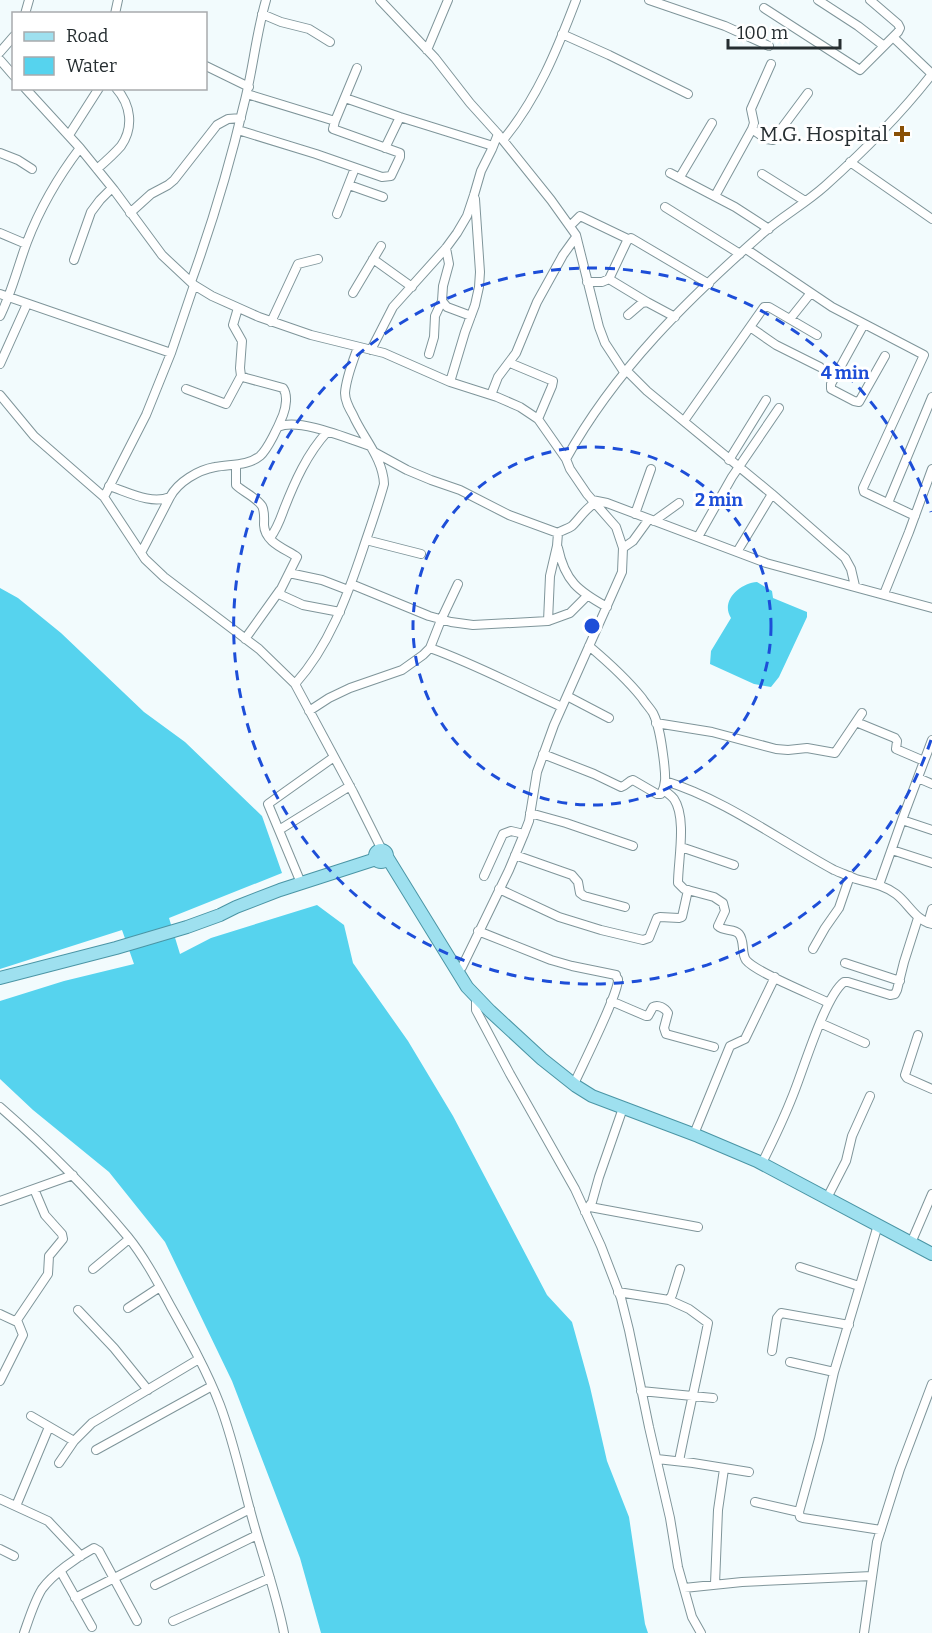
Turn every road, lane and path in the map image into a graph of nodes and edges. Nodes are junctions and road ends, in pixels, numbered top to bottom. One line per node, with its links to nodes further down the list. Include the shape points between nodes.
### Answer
1 (266, 0): 9 (street)
2 (380, 0): 16 (street)
3 (448, 0): 16 (street)
4 (576, 0): 10 (street)
5 (650, 0): 14 (street)
6 (818, 0): 15 (street)
7 (870, 0): 11 (street, via 899,26)
8 (764, 8): 15 (street, via 857,69)
9 (262, 14): 13 (street, via 309,29); 27 (street)
10 (562, 34): 29 (street); 38 (street, via 533,99 515,126)
11 (893, 37): 15 (street); 23 (street)
12 (12, 38): 17 (street)
13 (330, 42)
14 (769, 46)
15 (884, 46)
16 (427, 50): 38 (street)
17 (0, 52)
18 (0, 60): 22 (street)
19 (771, 64): 35 (street, via 752,109)
20 (207, 67): 27 (street)
21 (357, 68): 30 (street)
22 (12, 74)
23 (932, 74): 43 (street)
24 (27, 90): 37 (street)
25 (98, 90): 37 (street)
26 (118, 90): 46 (street, via 129,106 128,127 124,141)
27 (248, 90): 32 (street); 33 (street)
28 (808, 93): 35 (street, via 772,140)
29 (688, 94)
30 (345, 98): 31 (street); 33 (street)
31 (400, 117): 39 (street); 41 (street)
32 (241, 118): 36 (street); 57 (street, via 217,125 174,180)
33 (335, 121): 41 (street, via 334,130)
34 (712, 123): 49 (street)
35 (752, 129): 53 (street)
36 (238, 130): 44 (street); 74 (street)
37 (69, 135): 40 (street)
38 (500, 137): 39 (street); 60 (street)
39 (494, 146): 52 (street)
40 (80, 148): 46 (street); 65 (street, via 62,172)
41 (385, 148): 44 (street, via 400,155 388,178)
42 (0, 153): 45 (street)
43 (850, 162): 55 (street); 59 (street)
44 (355, 168): 50 (street)
45 (32, 169)
46 (97, 169): 51 (street)
47 (670, 173): 49 (street)
48 (762, 174): 55 (street)
49 (680, 177): 53 (street)
50 (349, 185): 54 (street); 58 (street)
51 (112, 188): 57 (street); 71 (street, via 94,206)
52 (474, 195): 67 (street); 87 (street, via 480,272)
53 (715, 196): 61 (street)
54 (383, 197)
55 (805, 201): 61 (street)
56 (665, 207): 68 (street)
57 (130, 213): 74 (street, via 162,255)
58 (337, 214)
59 (932, 219)
60 (570, 226): 63 (street); 64 (street, via 580,216)
61 (769, 229): 68 (street)
62 (0, 233): 65 (street)
63 (576, 237): 73 (street); 99 (street, via 537,302)
64 (628, 239): 72 (street); 75 (street, via 635,239)
65 (26, 244): 80 (street)
66 (381, 246): 70 (street)
67 (446, 248): 76 (street); 81 (street, via 449,261)
68 (743, 252): 75 (street); 79 (street)
69 (318, 259): 90 (street, via 298,264)
70 (373, 259): 76 (street); 77 (street)
71 (74, 260)
72 (609, 279): 73 (street); 82 (street)
73 (587, 282): 102 (street, via 605,343)
74 (193, 284): 84 (street); 96 (street)
75 (709, 284): 88 (street)
76 (412, 287): 95 (street, via 393,307)
77 (353, 293)
78 (0, 294): 80 (street)
79 (810, 294): 89 (street); 91 (street)
80 (9, 298): 83 (street); 86 (street)
81 (442, 301): 87 (street, via 447,307); 97 (street, via 435,316)
82 (647, 302): 85 (street); 88 (street)
83 (27, 304): 96 (street); 100 (street)
84 (238, 308): 90 (street); 103 (street, via 233,325 242,341)
85 (628, 315)
86 (0, 316)
87 (471, 316): 104 (street)
88 (675, 317): 102 (street)
89 (790, 319): 92 (street, via 765,307); 93 (street)
90 (272, 322): 94 (street)
91 (864, 324): 98 (street, via 831,389 859,402); 128 (street, via 925,356 863,488)
92 (750, 327): 101 (street); 112 (street)
93 (817, 335)
94 (358, 347): 95 (street); 115 (street, via 345,391 346,402)
95 (370, 350): 104 (street)
96 (171, 353): 122 (street, via 146,415)
97 (429, 354)
98 (885, 356)
99 (510, 363): 106 (street, via 498,377); 111 (street, via 553,381)
100 (0, 364)
101 (820, 367)
102 (625, 371): 112 (street); 116 (street, via 583,428)
103 (242, 376): 105 (street, via 226,404); 113 (street, via 285,390)
104 (450, 382): 106 (street)
105 (186, 388)
106 (491, 395): 111 (street, via 520,406)
107 (0, 396): 124 (street, via 34,436)
108 (932, 397): 128 (street)
109 (766, 400): 117 (street)
110 (779, 408): 119 (street)
111 (538, 419): 116 (street)
112 (684, 421): 117 (street)
113 (278, 427): 114 (street, via 301,424); 118 (street, via 261,456)
114 (327, 432): 115 (street); 134 (street, via 311,451)
115 (372, 449): 132 (street, via 407,470); 135 (street, via 384,474 384,484)
116 (566, 459): 126 (street)
117 (729, 460): 119 (street)
118 (236, 465): 125 (street, via 200,472 175,488); 134 (street, via 236,485 263,508)
119 (740, 468): 123 (street); 133 (street)
120 (651, 469): 129 (street)
121 (932, 469): 130 (street)
122 (109, 486): 124 (street); 125 (street, via 156,501)
123 (772, 494): 138 (street); 143 (street, via 845,558)
124 (104, 497): 139 (street)
125 (170, 497): 139 (street)
126 (593, 502): 129 (street, via 608,503); 132 (street, via 570,528); 137 (street, via 616,527)
127 (679, 503): 131 (street)
128 (888, 503): 130 (street)
129 (635, 514): 131 (street)
130 (915, 516): 146 (street)
131 (652, 520): 133 (street); 137 (street)
132 (558, 533): 136 (street)
133 (698, 537): 138 (street)
134 (270, 538): 141 (street, via 297,557)
135 (366, 540): 140 (street); 144 (street)
136 (557, 546): 147 (street, via 564,571); 152 (street, via 550,576)
137 (623, 548): 148 (street, via 622,572)
138 (737, 552): 143 (street)
139 (141, 553): 153 (street, via 164,577)
140 (421, 554)
141 (289, 573): 144 (street); 145 (street)
142 (458, 584): 151 (street)
143 (855, 586): 146 (street)
144 (350, 587): 150 (street); 151 (street)
145 (280, 590): 150 (street, via 290,600); 153 (street)
146 (884, 594): 149 (street)
147 (587, 596): 148 (street); 152 (street, via 570,613)
148 (607, 607): 154 (street)
149 (932, 608)
150 (340, 612): 156 (street)
151 (441, 620): 152 (street, via 473,625); 155 (street)
152 (548, 621)
153 (245, 639): 156 (street)
154 (589, 646): 157 (street); 163 (street, via 633,686)
155 (430, 648): 158 (street); 159 (street, via 402,670 350,688)
156 (295, 684): 159 (street)
157 (567, 696): 158 (street); 161 (street)
158 (562, 707): 165 (street)
159 (309, 711): 166 (street)
160 (862, 713): 162 (street)
161 (609, 718)
162 (856, 722): 163 (street, via 835,753 807,748 776,749 712,732); 167 (street, via 895,738 897,749)
163 (656, 723): 169 (street)
164 (932, 740): 167 (street)
165 (543, 754): 172 (street, via 621,787 633,780 657,794); 173 (street)
166 (334, 757): 171 (street); 175 (street, via 268,804)
167 (924, 761): 168 (street)
168 (918, 778): 170 (street); 174 (street)
169 (665, 781): 172 (street); 186 (street, via 710,799)
170 (932, 784)
171 (350, 786): 175 (street); 181 (street)
172 (664, 790): 179 (street, via 678,807)
173 (530, 813): 177 (street); 178 (street)
174 (902, 820): 176 (street); 180 (street)
175 (279, 830): 187 (street)
176 (932, 830)
177 (524, 834): 182 (street); 185 (street, via 503,834)
178 (633, 846)
179 (681, 847): 184 (street); 190 (street, via 678,883)
180 (892, 850): 183 (street); 188 (street)
181 (382, 855): 187 (main road); 198 (main road)
182 (515, 855): 189 (street); 191 (street, via 572,875 584,896)
183 (932, 863)
184 (734, 865)
185 (484, 876)
186 (850, 876): 188 (street); 196 (street, via 839,908)
187 (301, 883): 200 (main road, via 187,927)
188 (879, 885): 193 (street, via 898,896)
189 (499, 889): 190 (street, via 559,917 643,940 649,938 657,918 682,917); 195 (street)
190 (688, 890): 199 (street, via 720,900 725,911 718,926 739,934 748,962)
191 (625, 907)
192 (932, 909): 194 (street)
193 (918, 918): 194 (street); 201 (street)
194 (930, 924)
195 (478, 931): 198 (street); 203 (street, via 572,966 616,975)
196 (813, 949)
197 (845, 963): 201 (street)
198 (457, 973): 202 (main road)
199 (776, 977): 204 (street); 214 (street, via 745,1039 730,1046)
200 (0, 978)
201 (900, 981): 204 (street, via 892,995 844,982)
202 (476, 998): 209 (main road); 221 (street, via 476,1010)
203 (611, 1001): 208 (street, via 646,1016 653,1007 665,1009 666,1034); 209 (street)
204 (829, 1003): 205 (street)
205 (820, 1023): 207 (street); 215 (street)
206 (918, 1035): 210 (street, via 905,1075)
207 (865, 1043)
208 (714, 1047)
209 (574, 1084): 213 (main road)
210 (932, 1089)
211 (870, 1096): 219 (street, via 852,1136 846,1161)
212 (0, 1107): 216 (street)
213 (623, 1108): 214 (main road); 221 (street)
214 (694, 1134): 215 (main road)
215 (762, 1163): 219 (main road)
216 (73, 1175): 217 (street); 224 (street)
217 (34, 1189): 220 (street); 237 (street, via 42,1209 63,1239 49,1256 48,1274)
218 (932, 1194): 225 (street)
219 (827, 1198): 222 (main road)
220 (0, 1202)
221 (588, 1209): 223 (street); 232 (street)
222 (878, 1225): 225 (main road); 230 (street)
223 (698, 1227)
224 (129, 1239): 228 (street); 231 (street)
225 (911, 1242): 226 (main road)
226 (932, 1254)
227 (800, 1267): 230 (street)
228 (93, 1269)
229 (680, 1269): 233 (street)
230 (860, 1286): 238 (street)
231 (160, 1287): 234 (street); 240 (street)
232 (618, 1292): 233 (street); 247 (street)
233 (669, 1300): 248 (street, via 708,1323)
234 (128, 1308)
235 (78, 1310): 246 (street)
236 (0, 1314): 237 (street)
237 (17, 1322): 243 (street, via 24,1335)
238 (849, 1325): 239 (street, via 781,1313); 242 (street)
239 (772, 1351)
240 (199, 1359): 245 (street); 246 (street)
241 (790, 1362): 242 (street)
242 (834, 1372): 263 (street)
243 (0, 1381)
244 (932, 1384): 264 (street)
245 (212, 1386): 253 (street); 262 (street)
246 (148, 1390): 252 (street, via 92,1423)
247 (641, 1391): 248 (street); 254 (street)
248 (692, 1395): 249 (street); 255 (street)
249 (714, 1398)
250 (31, 1416): 251 (street)
251 (49, 1426): 252 (street); 261 (street)
252 (74, 1442): 256 (street)
253 (96, 1450)
254 (657, 1460): 255 (street); 275 (street)
255 (679, 1461): 257 (street)
256 (59, 1463)
257 (724, 1469): 258 (street); 273 (street)
258 (749, 1472)
259 (0, 1499): 261 (street)
260 (756, 1502): 263 (street)
261 (16, 1506): 268 (street, via 48,1521)
262 (250, 1509): 265 (street); 272 (street)
263 (799, 1512): 264 (street, via 803,1518)
264 (881, 1530): 270 (street)
265 (257, 1535): 271 (street); 274 (street)
266 (0, 1549): 267 (street)
267 (14, 1556)
268 (81, 1556): 269 (street); 272 (street, via 96,1548)
269 (61, 1572): 276 (street); 280 (street, via 39,1594)
270 (872, 1576): 273 (street); 283 (street)
271 (270, 1578): 278 (street); 281 (street)
272 (114, 1579): 276 (street); 277 (street)
273 (715, 1584): 275 (street)
274 (155, 1586)
275 (684, 1588): 282 (street)
276 (75, 1598): 279 (street)
277 (137, 1621)
278 (173, 1621)
279 (92, 1627)
280 (24, 1633)
281 (284, 1633)
282 (701, 1633)
283 (864, 1633)

